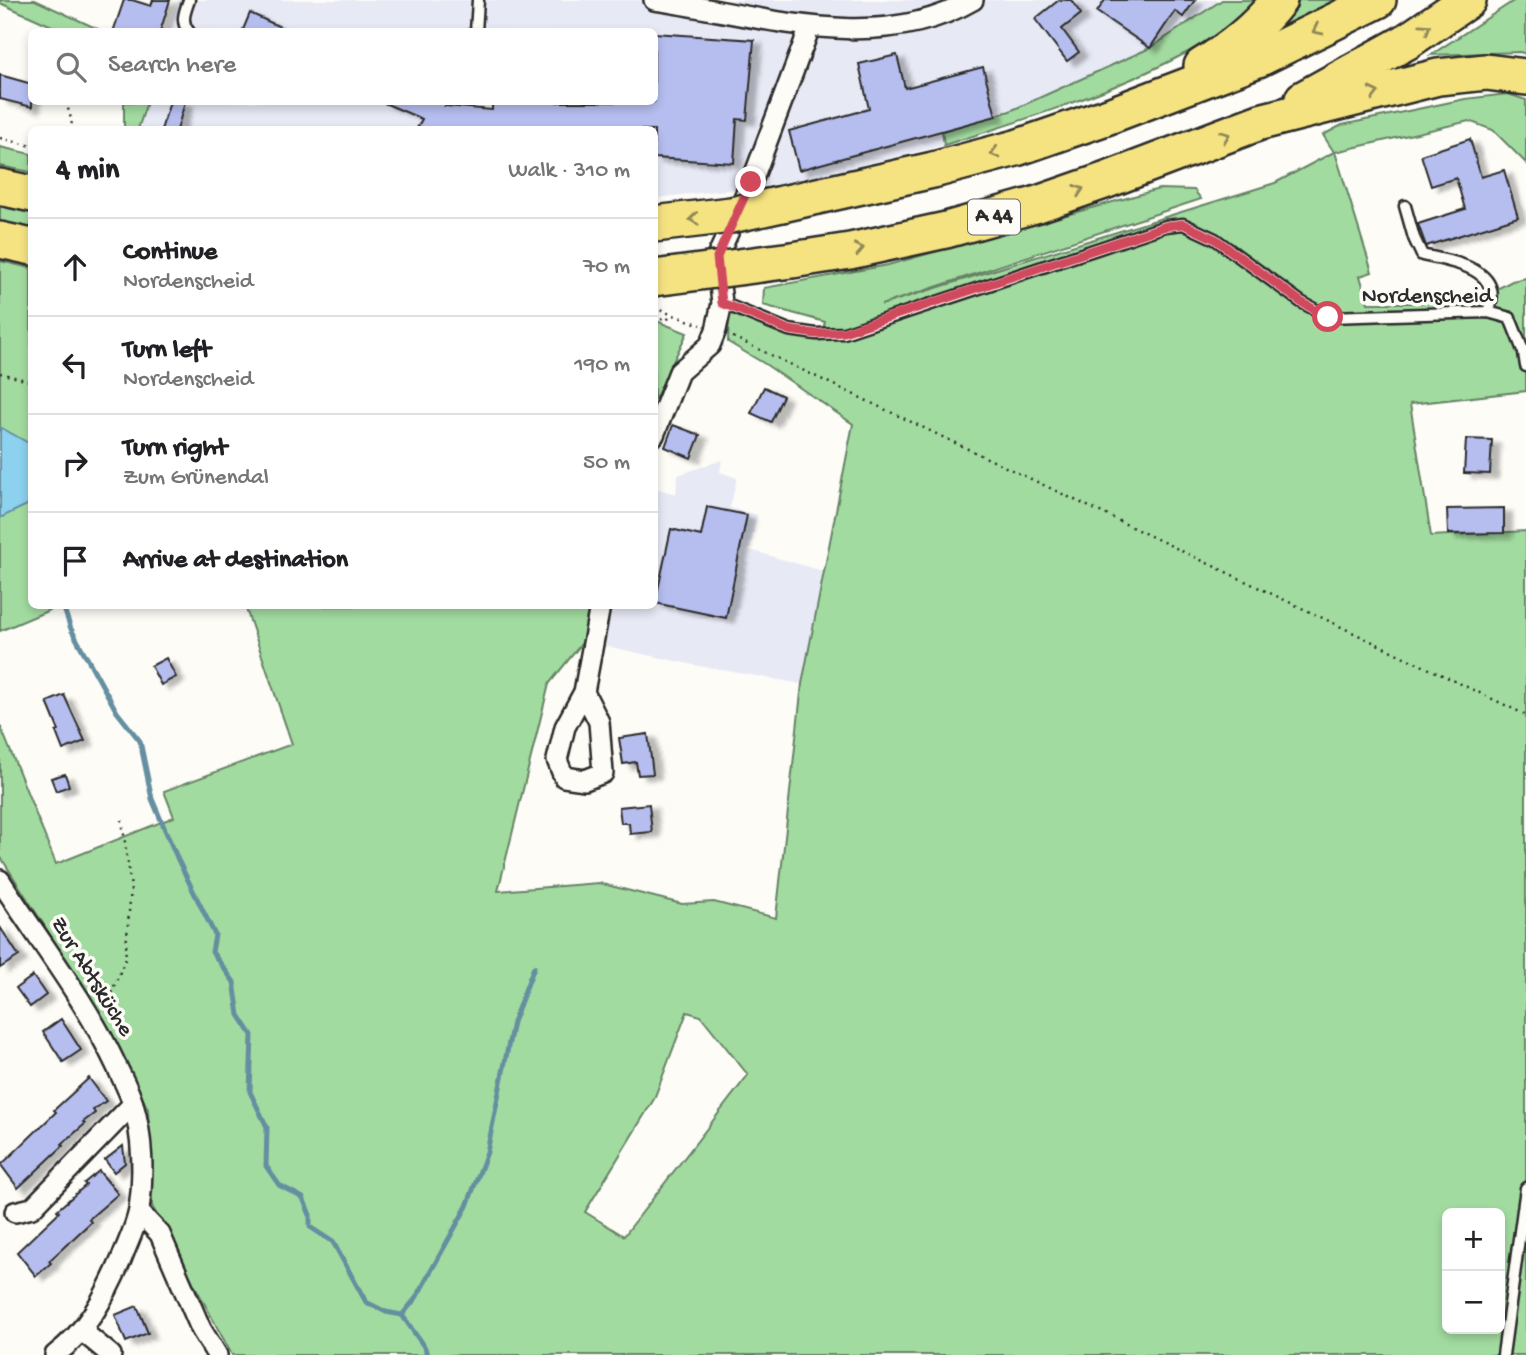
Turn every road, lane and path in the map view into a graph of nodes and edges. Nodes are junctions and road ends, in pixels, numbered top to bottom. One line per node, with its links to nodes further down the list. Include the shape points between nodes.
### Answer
1 (189, 0): 9 (lane)
2 (478, 0): 10 (lane)
3 (654, 0): 8 (street)
4 (974, 0): 8 (street, via 912,23)
5 (1279, 0): 13 (highway, via 1230,48)
6 (1378, 0): 13 (highway, one-way to 13, via 1258,58)
7 (1468, 0): 14 (highway, A 44, one-way to 7, via 1406,42)
8 (810, 27): 25 (street, via 754,176 717,257)
9 (186, 28)
10 (476, 28)
11 (1526, 78): 14 (highway, one-way to 11, via 1438,76 1486,72)
12 (67, 105): 15 (path)
13 (1106, 117): 21 (highway, one-way to 21, bridge, via 933,170 731,215)
14 (1260, 122): 24 (highway, A 44, one-way to 14, bridge, via 850,251 946,230 1035,205)
15 (70, 126)
16 (0, 138): 17 (path)
17 (28, 145)
18 (0, 187): 19 (highway)
19 (28, 193)
20 (1405, 206): 27 (lane, via 1422,256 1473,268 1489,283 1493,300)
21 (658, 224)
22 (0, 240): 23 (highway)
23 (28, 246)
24 (658, 277)
25 (722, 303): 27 (lane, Nordenscheid, via 789,330 844,332 1183,224 1215,239 1328,317); 30 (street)
26 (658, 309): 28 (path)
27 (1488, 312): 31 (lane, Nordenscheid, via 1510,318)
28 (672, 314): 29 (path, via 667,320); 30 (path)
29 (658, 319)
30 (716, 330): 34 (street, via 710,345 679,372); 37 (path)
31 (1526, 366)
32 (0, 373): 33 (path)
33 (28, 381)
34 (658, 425)
35 (599, 609): 36 (street)
36 (584, 692)
37 (1526, 715)
38 (122, 820): 40 (path, via 131,888 125,960 106,1008)
39 (0, 880): 40 (street, Zur Abtsküche)
40 (93, 1022): 41 (street, Zur Abtsküche)
41 (133, 1104): 43 (street, via 32,1208); 44 (street, Zur Abtsküche, via 139,1139)
42 (1526, 1188): 49 (lane)
43 (15, 1212)
44 (139, 1212): 45 (street, Zur Abtsküche, via 119,1265); 48 (street, via 160,1234)
45 (82, 1331): 46 (street, Zur Abtsküche); 47 (street)
46 (55, 1355)
47 (111, 1355)
48 (217, 1355)
49 (1503, 1355)

